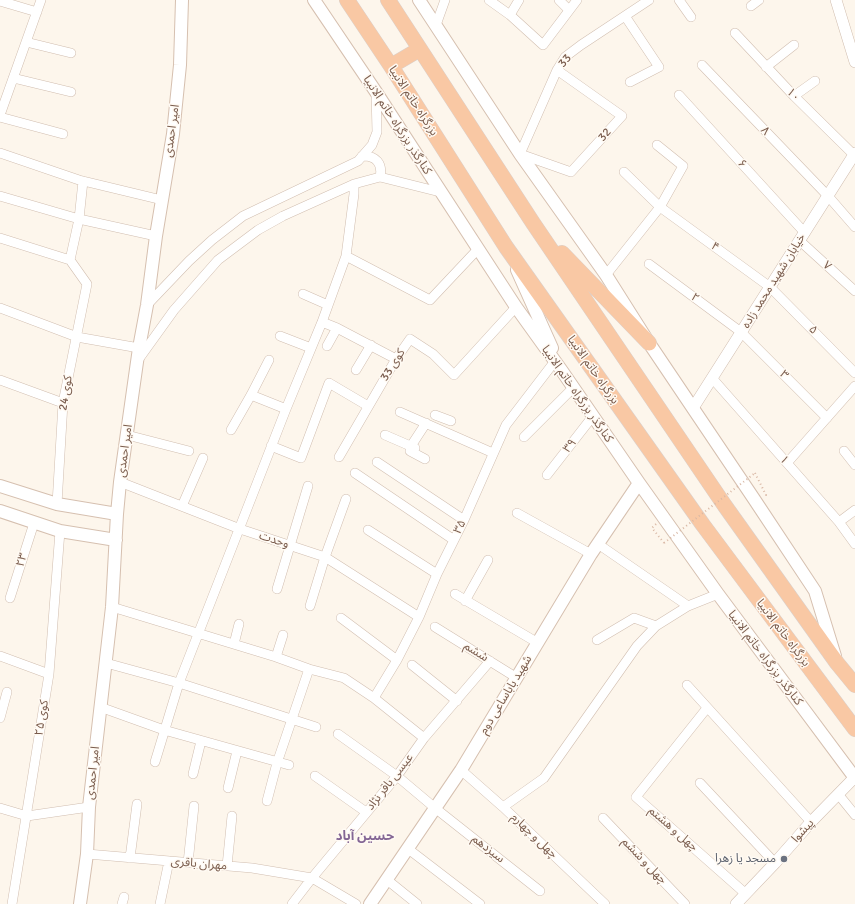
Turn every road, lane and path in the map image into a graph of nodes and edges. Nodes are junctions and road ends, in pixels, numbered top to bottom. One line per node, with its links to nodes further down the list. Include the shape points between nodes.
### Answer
1 (41, 0): 19 (street)
2 (182, 0): 56 (main road, امیر احمدی, via 180,65)
3 (314, 0): 38 (main road, کنارگذر بزرگراه خاتم الانبیا)
4 (347, 0): 31 (highway, بزرگراه خاتم الانبیا)
5 (388, 0): 27 (highway)
6 (419, 0): 23 (main road)
7 (445, 0): 23 (street)
8 (490, 0): 20 (street)
9 (519, 0): 20 (street)
10 (559, 0): 18 (street)
11 (577, 0): 18 (street)
12 (649, 0): 21 (street, 33)
13 (679, 0): 22 (street)
14 (759, 0): 17 (street)
15 (836, 0): 29 (street)
16 (0, 1): 19 (street)
17 (751, 6)
18 (569, 10): 20 (street, via 542,45)
19 (37, 12): 25 (street)
20 (510, 15)
21 (625, 16): 33 (street, 33, via 565,57); 36 (street, via 659,68)
22 (691, 17)
23 (436, 25): 46 (main road)
24 (735, 33): 32 (street, ۱۰)
25 (26, 42): 28 (street); 34 (street)
26 (794, 45): 32 (street)
27 (420, 49): 31 (highway); 59 (highway)
28 (71, 53)
29 (855, 62)
30 (702, 65): 55 (street, ۸)
31 (391, 66): 64 (highway, بزرگراه خاتم الانبیا)
32 (766, 67): 40 (street, ۱۰)
33 (557, 70): 46 (street, 33); 46 (street, 32, via 622,116 571,172)
34 (13, 78): 37 (street); 41 (street)
35 (815, 81): 40 (street)
36 (630, 82)
37 (70, 92)
38 (376, 92): 48 (street, via 377,132 372,145); 53 (main road, کنارگذر بزرگراه خاتم الانبیا)
39 (679, 95): 62 (street, ۶)
40 (794, 96): 47 (street, ۱۰)
41 (2, 102): 42 (street)
42 (0, 116): 43 (street)
43 (63, 134)
44 (657, 145): 57 (street, via 683,166)
45 (0, 153): 51 (street)
46 (520, 154): 69 (main road)
47 (854, 154): 55 (street, خیابان شهید محمد زاده)
48 (362, 156): 50 (street, via 378,161 382,172); 74 (street, via 358,161 339,171 243,216 189,261)
49 (624, 172): 57 (street, ۴)
50 (380, 177): 52 (street); 53 (street)
51 (83, 181): 56 (street); 58 (street)
52 (354, 184): 66 (street); 86 (street, via 277,220 239,243 218,260)
53 (440, 192): 65 (main road, کنارگذر بزرگراه خاتم الانبیا)
54 (0, 196): 58 (street)
55 (828, 196): 60 (street, ۸); 62 (street, خیابان شهید محمد زاده)
56 (162, 200): 61 (main road, امیر احمدی)
57 (660, 207): 69 (street); 70 (street, ۴)
58 (79, 219): 61 (street); 67 (street)
59 (533, 223): 82 (highway); 174 (highway, via 725,506)
60 (855, 227)
61 (156, 236): 74 (main road, امیر احمدی)
62 (802, 237): 70 (street, خیابان شهید محمد زاده); 71 (street, ۷)
63 (0, 238): 67 (street)
64 (506, 247): 91 (main road); 190 (highway, بزرگراه خاتم الانبیا, via 703,525)
65 (478, 249): 66 (street, via 430,300); 75 (main road, کنارگذر بزرگراه خاتم الانبیا)
66 (346, 256): 73 (street)
67 (70, 260): 81 (street, کوی 24, via 87,284)
68 (649, 264): 79 (street, ۲)
69 (606, 275): 82 (main road)
70 (770, 287): 79 (street, خیابان شهید محمد زاده); 92 (street, ۵)
71 (855, 291)
72 (303, 294): 73 (street)
73 (328, 304): 77 (street)
74 (147, 305): 86 (main road, امیر احمدی)
75 (516, 307): 87 (street, کوی 33, via 454,375 433,354 410,339); 89 (main road, کنارگذر بزرگراه خاتم الانبیا)
76 (0, 308): 81 (street)
77 (322, 322): 78 (street); 85 (street)
78 (337, 328): 83 (street); 84 (street)
79 (742, 332): 93 (street, خیابان شهید محمد زاده); 104 (street, ۳)
80 (280, 336): 85 (street)
81 (77, 337): 86 (street); 98 (street, کوی 24)
82 (649, 343): 100 (main road)
83 (371, 345): 87 (street); 90 (street)
84 (327, 346)
85 (311, 348): 101 (street)
86 (139, 354): 108 (main road, امیر احمدی)
87 (396, 359): 99 (street, کوی 33)
88 (269, 360): 97 (street)
89 (555, 361): 91 (main road, کنارگذر بزرگراه خاتم الانبیا); 115 (street, ۳۵, via 506,425)
90 (356, 370)
91 (562, 371): 96 (main road, کنارگذر بزرگراه خاتم الانبیا)
92 (855, 373)
93 (712, 378): 100 (street, خیابان شهید محمد زاده); 120 (street, ۱)
94 (0, 380): 98 (street)
95 (855, 386): 104 (street)
96 (574, 388): 103 (main road, کنارگذر بزرگراه خاتم الانبیا); 110 (street)
97 (252, 395): 101 (street); 107 (street)
98 (63, 403): 130 (street, کوی 24)
99 (368, 406): 111 (street, via 329,383 301,458); 116 (street, کوی 33)
100 (693, 408): 174 (main road, via 815,591)
101 (286, 409): 111 (street)
102 (400, 412): 106 (street)
103 (593, 416): 123 (street, ۳۹); 125 (main road, کنارگذر بزرگراه خاتم الانبیا)
104 (826, 418): 120 (street)
105 (451, 421): 106 (street, via 436,413)
106 (428, 424): 112 (street); 115 (street)
107 (231, 430)
108 (127, 435): 113 (street); 124 (main road, امیر احمدی)
109 (385, 435): 112 (street)
110 (524, 437)
111 (271, 446): 140 (street)
112 (414, 448): 118 (street, via 410,450)
113 (189, 451)
114 (844, 451): 121 (street)
115 (493, 453): 136 (street, ۳۵)
116 (339, 457)
117 (203, 458): 131 (street)
118 (425, 459)
119 (376, 462): 136 (street)
120 (787, 463): 137 (street, ۱)
121 (855, 465)
122 (355, 473): 144 (street)
123 (547, 475)
124 (120, 482): 131 (street, وحدت); 135 (main road, امیر احمدی)
125 (639, 483): 147 (main road, شهید باباساعی دوم); 153 (main road, کنارگذر بزرگراه خاتم الانبیا)
126 (0, 486): 130 (main road)
127 (308, 486): 146 (street)
128 (766, 495): 139 (path, bridge, via 755,473 664,543)
129 (346, 499): 148 (street)
130 (57, 504): 135 (main road)
131 (182, 506): 140 (street, وحدت)
132 (855, 510): 137 (street)
133 (0, 511): 138 (main road)
134 (517, 513): 147 (street)
135 (117, 514): 143 (main road, امیر احمدی)
136 (464, 520): 144 (street, ۳۵)
137 (839, 522): 145 (street, ۱)
138 (34, 523): 142 (main road); 154 (street, ۲۳)
139 (652, 528)
140 (240, 529): 146 (street, وحدت); 164 (street)
141 (368, 530): 150 (street)
142 (60, 531): 143 (main road); 177 (street, کوی ۲۵)
143 (116, 540): 158 (main road, امیر احمدی)
144 (454, 540): 150 (street, ۳۵)
145 (855, 544)
146 (291, 546): 148 (street, وحدت); 151 (street)
147 (595, 549): 157 (street); 167 (main road, شهید باباساعی دوم)
148 (325, 556): 156 (street); 159 (street, وحدت)
149 (488, 560): 155 (street)
150 (437, 574): 159 (street, ۳۵)
151 (277, 589)
152 (455, 594): 155 (street)
153 (718, 594): 157 (street); 203 (main road, کنارگذر بزرگراه خاتم الانبیا)
154 (10, 598)
155 (465, 601): 167 (street)
156 (310, 606)
157 (688, 606): 162 (street)
158 (112, 607): 164 (street); 173 (main road, امیر احمدی)
159 (419, 617): 171 (street, ۳۵)
160 (341, 618): 171 (street)
161 (239, 624): 168 (street)
162 (656, 626): 166 (street, via 634,618); 211 (street, via 637,646 544,778)
163 (435, 627): 172 (street, ششم)
164 (198, 634): 168 (street); 180 (street)
165 (283, 635): 170 (street)
166 (597, 640)
167 (538, 643): 178 (main road, شهید باباساعی دوم)
168 (234, 644): 170 (street)
169 (0, 656): 177 (street)
170 (276, 657): 176 (street)
171 (397, 660): 183 (street, ۳۵)
172 (490, 661): 178 (street, ششم); 184 (street, عیسی باقر نژاد)
173 (106, 662): 180 (street); 185 (main road, امیر احمدی)
174 (837, 663): 179 (highway)
175 (412, 665): 184 (street)
176 (309, 669): 183 (street, via 344,678); 188 (street)
177 (49, 674): 216 (street, کوی ۲۵)
178 (517, 678): 199 (main road, شهید باباساعی دوم)
179 (853, 679)
180 (179, 684): 188 (street); 191 (street)
181 (687, 685): 186 (street)
182 (7, 692): 187 (street)
183 (374, 698): 193 (street)
184 (457, 700): 193 (street, عیسی باقر نژاد)
185 (100, 707): 191 (street); 210 (main road, امیر احمدی)
186 (707, 708): 219 (street); 230 (street, چهل و هشتم, via 636,797)
187 (0, 718)
188 (292, 719): 189 (street); 197 (street)
189 (316, 727)
190 (855, 729)
191 (164, 730): 194 (street); 196 (street)
192 (338, 734): 202 (street, سیزدهم)
193 (424, 738): 202 (street, عیسی باقر نژاد)
194 (201, 741): 195 (street); 200 (street)
195 (237, 752): 197 (street); 205 (street)
196 (155, 762)
197 (277, 763): 198 (street); 207 (street)
198 (289, 765)
199 (461, 770): 211 (street, چهل و چهارم); 213 (main road, شهید باباساعی دوم)
200 (193, 774)
201 (315, 776): 214 (street)
202 (397, 776): 213 (street, سیزدهم); 214 (street, عیسی باقر نژاد)
203 (855, 778): 206 (street, پیشوا)
204 (700, 783): 225 (street)
205 (228, 788)
206 (838, 794): 215 (street); 219 (street, پیشوا)
207 (268, 801)
208 (137, 804): 222 (street)
209 (194, 806): 224 (street)
210 (89, 807): 216 (street); 221 (main road, امیر احمدی)
211 (504, 807): 239 (street, چهل و چهارم)
212 (0, 808): 216 (street)
213 (435, 808): 220 (main road, شهید باباساعی دوم); 229 (street, سیزدهم)
214 (366, 812): 227 (street, عیسی باقر نژاد)
215 (855, 815)
216 (27, 816): 231 (street, کوی ۲۵)
217 (232, 816): 226 (street)
218 (603, 818): 240 (street, چهل و ششم)
219 (811, 822): 225 (street, پیشوا)
220 (407, 848): 228 (main road, شهید باباساعی دوم); 238 (street)
221 (87, 854): 222 (street, مهران باقری); 232 (main road, امیر احمدی)
222 (130, 858): 223 (street, مهران باقری)
223 (169, 861): 224 (street, مهران باقری); 233 (street)
224 (188, 863): 226 (street, مهران باقری)
225 (775, 863): 230 (street, پیشوا)
226 (227, 866): 227 (street, مهران باقری)
227 (312, 878): 234 (street, عیسی باقر نژاد); 235 (street)
228 (386, 880): 236 (main road, شهید باباساعی دوم); 237 (street)
229 (540, 891)
230 (746, 894): 241 (street, پیشوا)
231 (12, 904)
232 (80, 904)
233 (160, 904)
234 (292, 904)
235 (356, 904)
236 (370, 904)
237 (416, 904)
238 (480, 904)
239 (606, 904)
240 (685, 904)
241 (736, 904)

